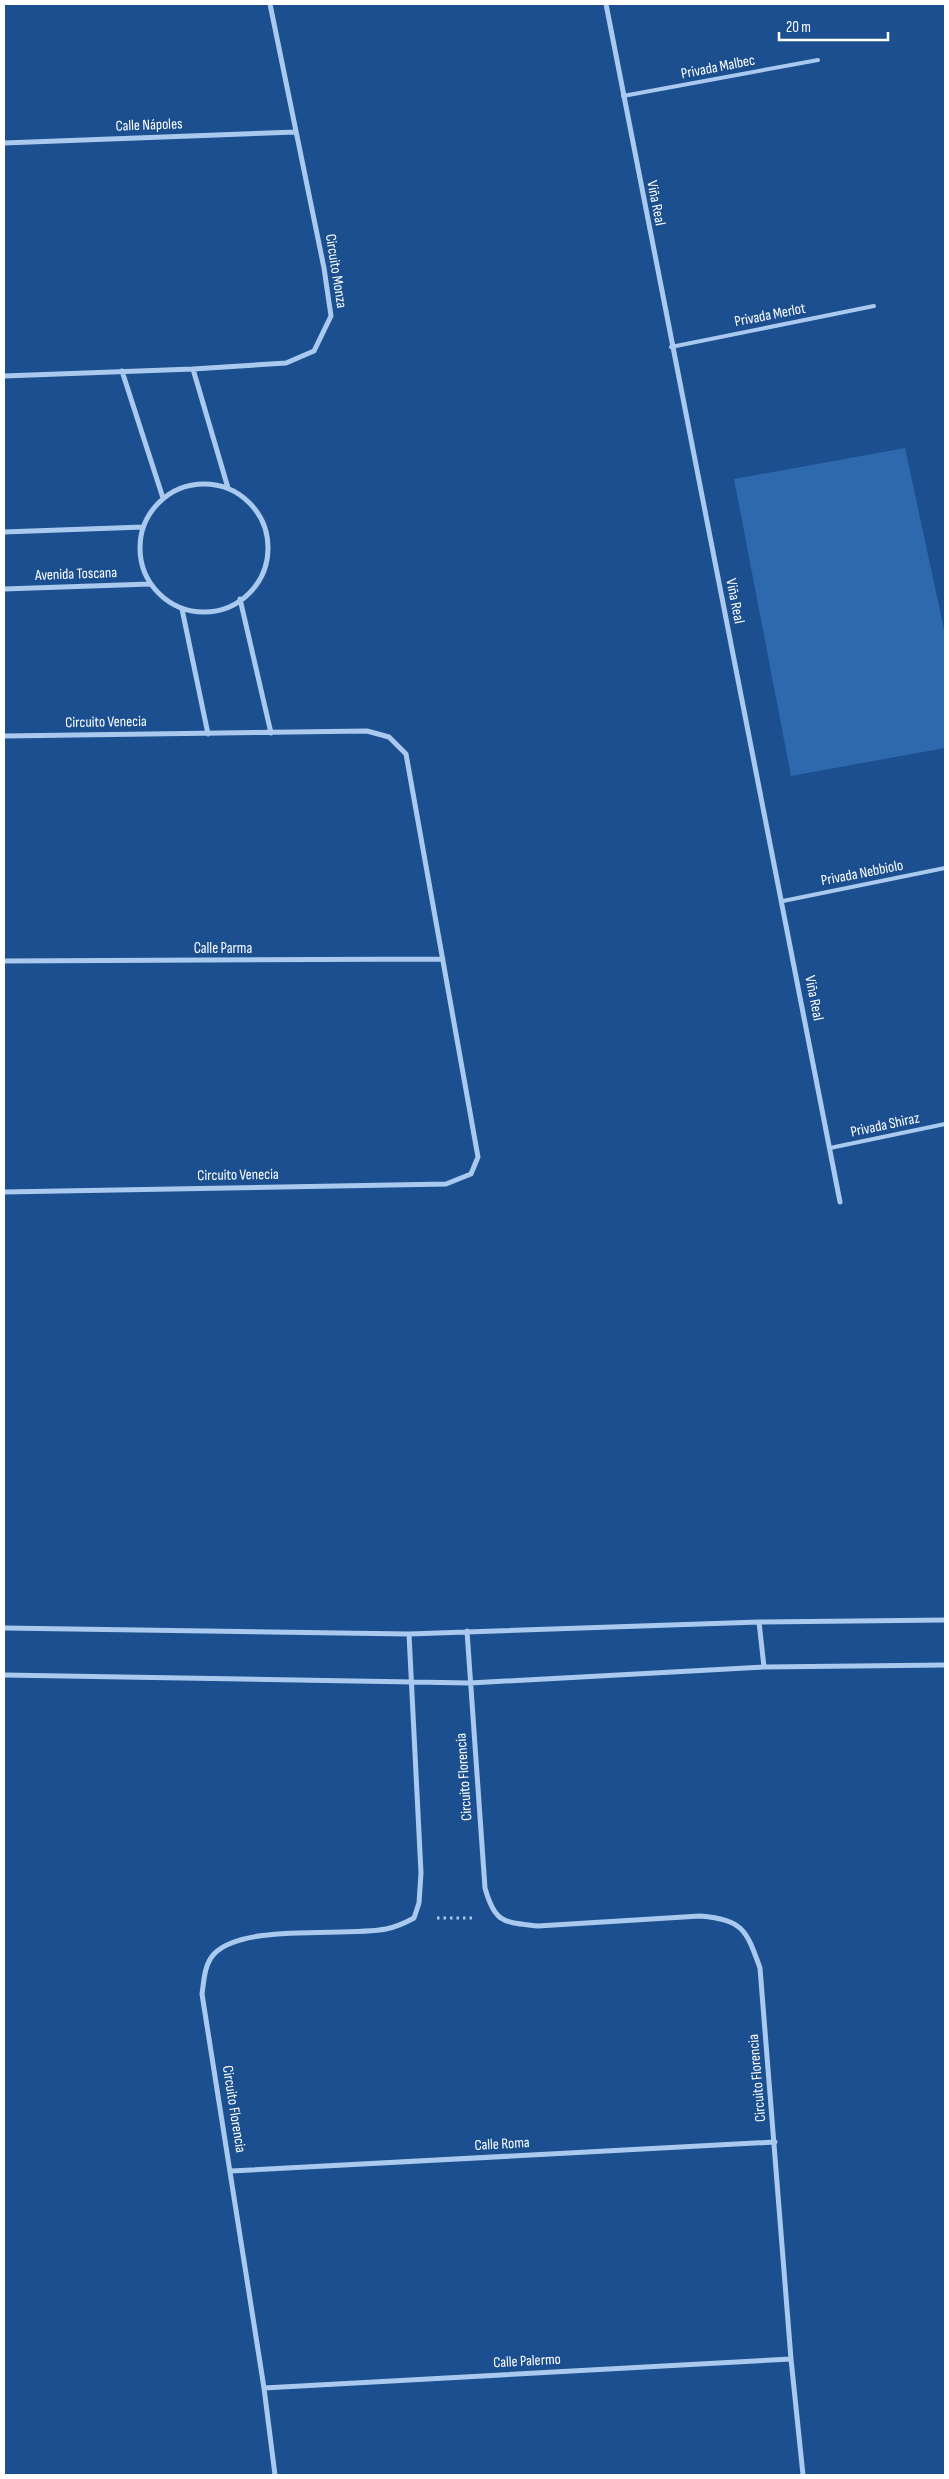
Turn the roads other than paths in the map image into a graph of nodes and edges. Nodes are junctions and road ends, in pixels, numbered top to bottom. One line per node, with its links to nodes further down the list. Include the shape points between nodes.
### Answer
1 (270, 4): 5 (street, Circuito Monza)
2 (606, 4): 4 (street, Viña Real)
3 (818, 60): 4 (lane, Privada Malbec)
4 (622, 96): 8 (street, Viña Real)
5 (296, 132): 6 (street, Calle Nápoles); 9 (street, Circuito Monza, via 331,316 314,351 286,363)
6 (4, 143)
7 (874, 306): 8 (lane, Privada Merlot)
8 (671, 347): 24 (street, Viña Real)
9 (193, 369): 10 (street, Circuito Monza); 12 (street)
10 (122, 371): 11 (street, Circuito Monza); 13 (street)
11 (4, 376)
12 (228, 488): 13 (street, via 206,484 183,487); 18 (street, via 247,500 261,517 269,549 264,570 253,590)
13 (163, 498): 14 (street)
14 (143, 527): 15 (street); 16 (street, via 139,549)
15 (4, 532)
16 (150, 584): 17 (street, Avenida Toscana); 19 (street, via 165,600)
17 (4, 589)
18 (240, 599): 19 (street, via 226,609 204,613); 20 (street)
19 (182, 609): 21 (street)
20 (271, 733): 21 (street, Circuito Venecia); 25 (street, Circuito Venecia, via 367,731 388,737 406,754)
21 (208, 734): 22 (street, Circuito Venecia)
22 (4, 736)
23 (945, 868): 24 (lane, Privada Nebbiolo)
24 (783, 900): 28 (street, Viña Real)
25 (443, 959): 26 (street, Calle Parma); 29 (street, Circuito Venecia, via 478,1157 471,1174 446,1184)
26 (4, 961)
27 (945, 1124): 28 (lane, Privada Shiraz)
28 (830, 1148): 30 (street, Viña Real)
29 (4, 1192)
30 (840, 1202)
31 (945, 1620): 32 (street)
32 (759, 1622): 34 (street); 37 (street)
33 (4, 1628): 35 (street)
34 (467, 1631): 35 (street); 40 (street, Circuito Florencia)
35 (409, 1634): 39 (street)
36 (945, 1665): 37 (street)
37 (764, 1668): 40 (street)
38 (4, 1675): 39 (street)
39 (412, 1682): 40 (street); 42 (street, Circuito Florencia, via 421,1873 419,1903 414,1918 384,1929 259,1936 234,1941 214,1954 206,1970 202,1994)
40 (470, 1683): 41 (street, Circuito Florencia, via 485,1888 490,1907 499,1918 538,1926 700,1916 725,1918 740,1928 749,1938 760,1968)
41 (775, 2142): 42 (street, Calle Roma); 43 (street, Circuito Florencia)
42 (231, 2171): 44 (street, Circuito Florencia)
43 (791, 2360): 44 (street, Calle Palermo); 46 (street, Circuito Florencia)
44 (264, 2388): 45 (street, Circuito Florencia)
45 (275, 2475)
46 (803, 2475)

